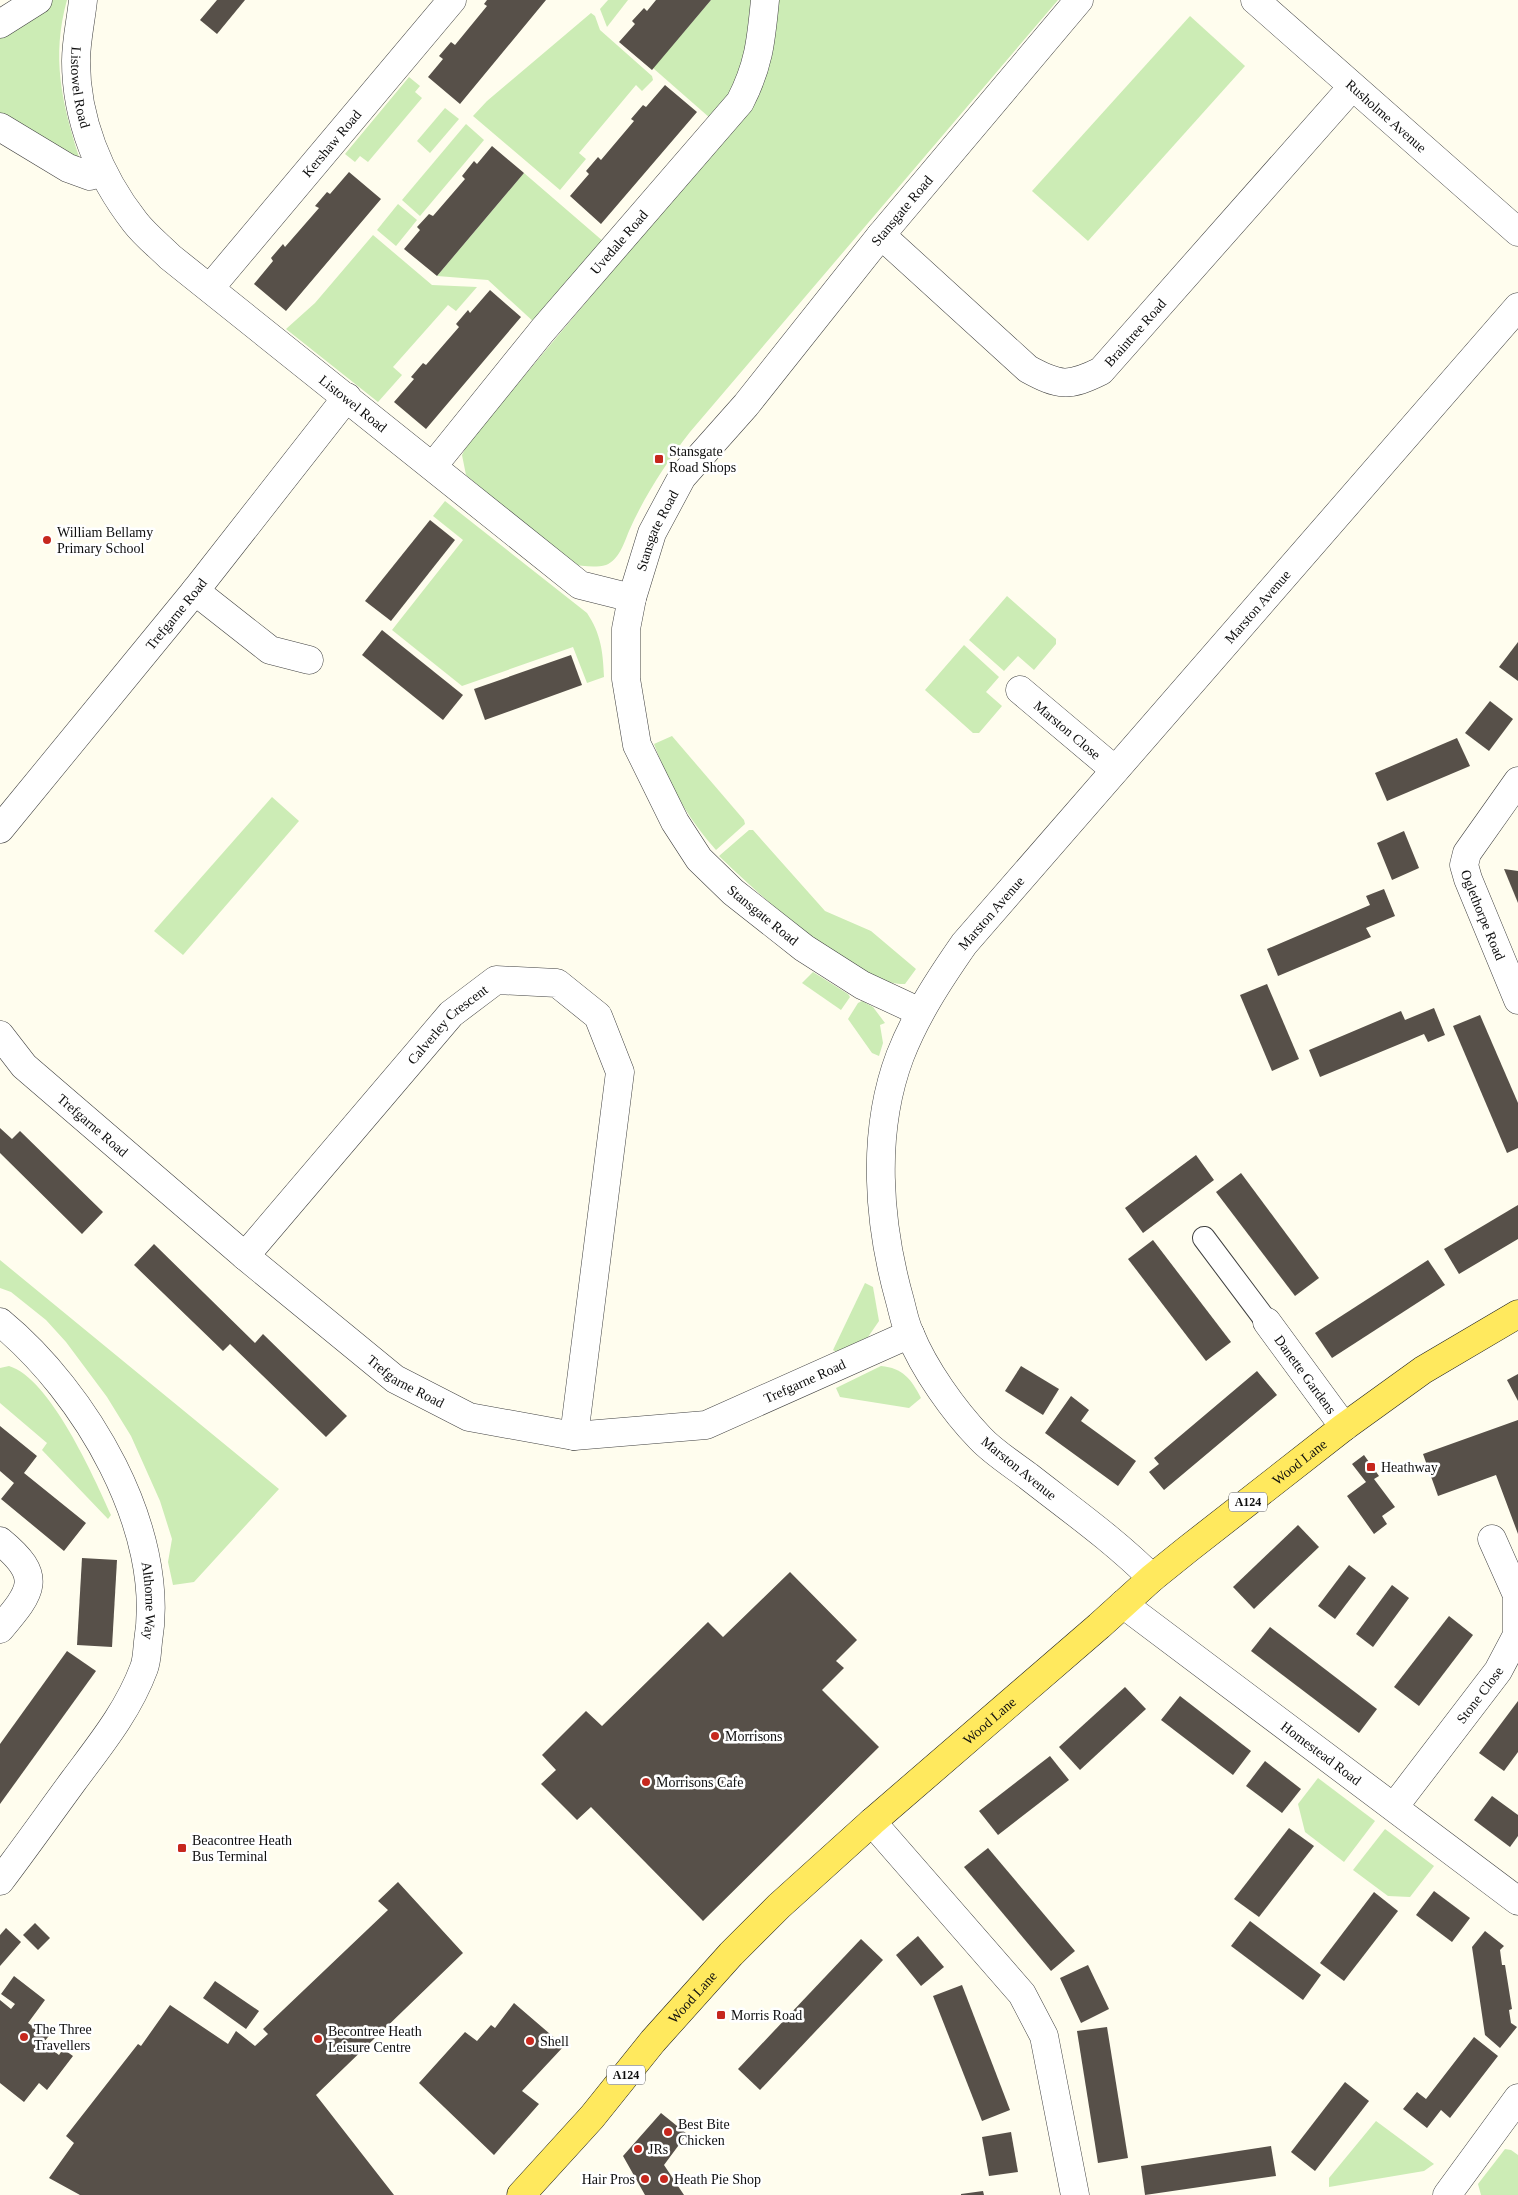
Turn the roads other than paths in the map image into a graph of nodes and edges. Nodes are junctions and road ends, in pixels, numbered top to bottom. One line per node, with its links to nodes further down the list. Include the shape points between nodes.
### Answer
1 (38, 0): 7 (street)
2 (83, 0): 10 (street, Listowel Road, via 76,60 80,102 90,144)
3 (452, 0): 13 (street, Kershaw Road)
4 (765, 0): 16 (street, Uvedale Road, via 760,50 753,76 740,102 542,331)
5 (1079, 0): 12 (street, Stansgate Road)
6 (1255, 0): 8 (street, Rusholme Avenue)
7 (0, 24)
8 (1352, 87): 11 (street, Rusholme Avenue); 12 (street, Braintree Road, via 1101,371 1078,382 1051,381 1028,369)
9 (0, 127): 10 (street, via 68,168 90,176)
10 (102, 172): 13 (street, Listowel Road, via 135,223 170,257)
11 (1518, 232)
12 (881, 236): 18 (street, Stansgate Road, via 746,405 682,477 652,533)
13 (210, 288): 15 (street, Listowel Road)
14 (1518, 307): 21 (street, Marston Avenue)
15 (347, 397): 16 (street, Listowel Road); 17 (street, Trefgarne Road)
16 (433, 466): 18 (street, Listowel Road, via 580,585)
17 (195, 591): 19 (street, via 270,650); 23 (street, Trefgarne Road)
18 (632, 598): 25 (street, Stansgate Road, via 626,629 626,679 637,745 675,822 699,858 733,892 804,948 862,985)
19 (309, 660)
20 (1020, 690): 21 (street, Marston Close)
21 (1115, 770): 25 (street, Marston Avenue, via 964,944)
22 (1518, 781): 24 (street, Oglethorpe Road, via 1467,853 1464,865)
23 (0, 829)
24 (1518, 1000)
25 (920, 1012): 32 (street, Marston Avenue, via 899,1058 887,1108 880,1162 884,1222 894,1278)
26 (0, 1035): 28 (street, Trefgarne Road, via 24,1066)
27 (1204, 1238): 30 (street)
28 (245, 1256): 34 (street, Trefgarne Road, via 396,1379 469,1417); 34 (street, Calverley Crescent, via 451,1014 496,980 557,983 598,1016 620,1072)
29 (1518, 1314): 33 (main road, Wood Lane / A124, via 1423,1370)
30 (1267, 1322): 33 (street, Danette Gardens)
31 (2, 1327): 42 (street, Althorne Way, via 64,1387 102,1444 127,1498 150,1572 152,1610 144,1667 124,1712)
32 (910, 1334): 34 (street, Trefgarne Road, via 706,1425); 37 (street, Marston Avenue, via 940,1389 982,1440 1127,1553)
33 (1344, 1426): 37 (main road, Wood Lane / A124)
34 (574, 1436)
35 (1492, 1539): 40 (street, Stone Close, via 1517,1595 1517,1635 1498,1671)
36 (0, 1541): 39 (street, via 17,1555 25,1567 30,1590)
37 (1152, 1578): 38 (main road, Wood Lane / A124)
38 (1123, 1604): 40 (street, Homestead Road); 41 (main road, Wood Lane / A124)
39 (0, 1630)
40 (1394, 1806): 43 (street, Homestead Road)
41 (872, 1822): 45 (main road, Wood Lane / A124, via 731,1954 653,2041 592,2117); 46 (street, via 1022,1994 1044,2036)
42 (0, 1881)
43 (1518, 1902)
44 (1518, 2098): 47 (street)
45 (520, 2195)
46 (1076, 2195)
47 (1446, 2195)

